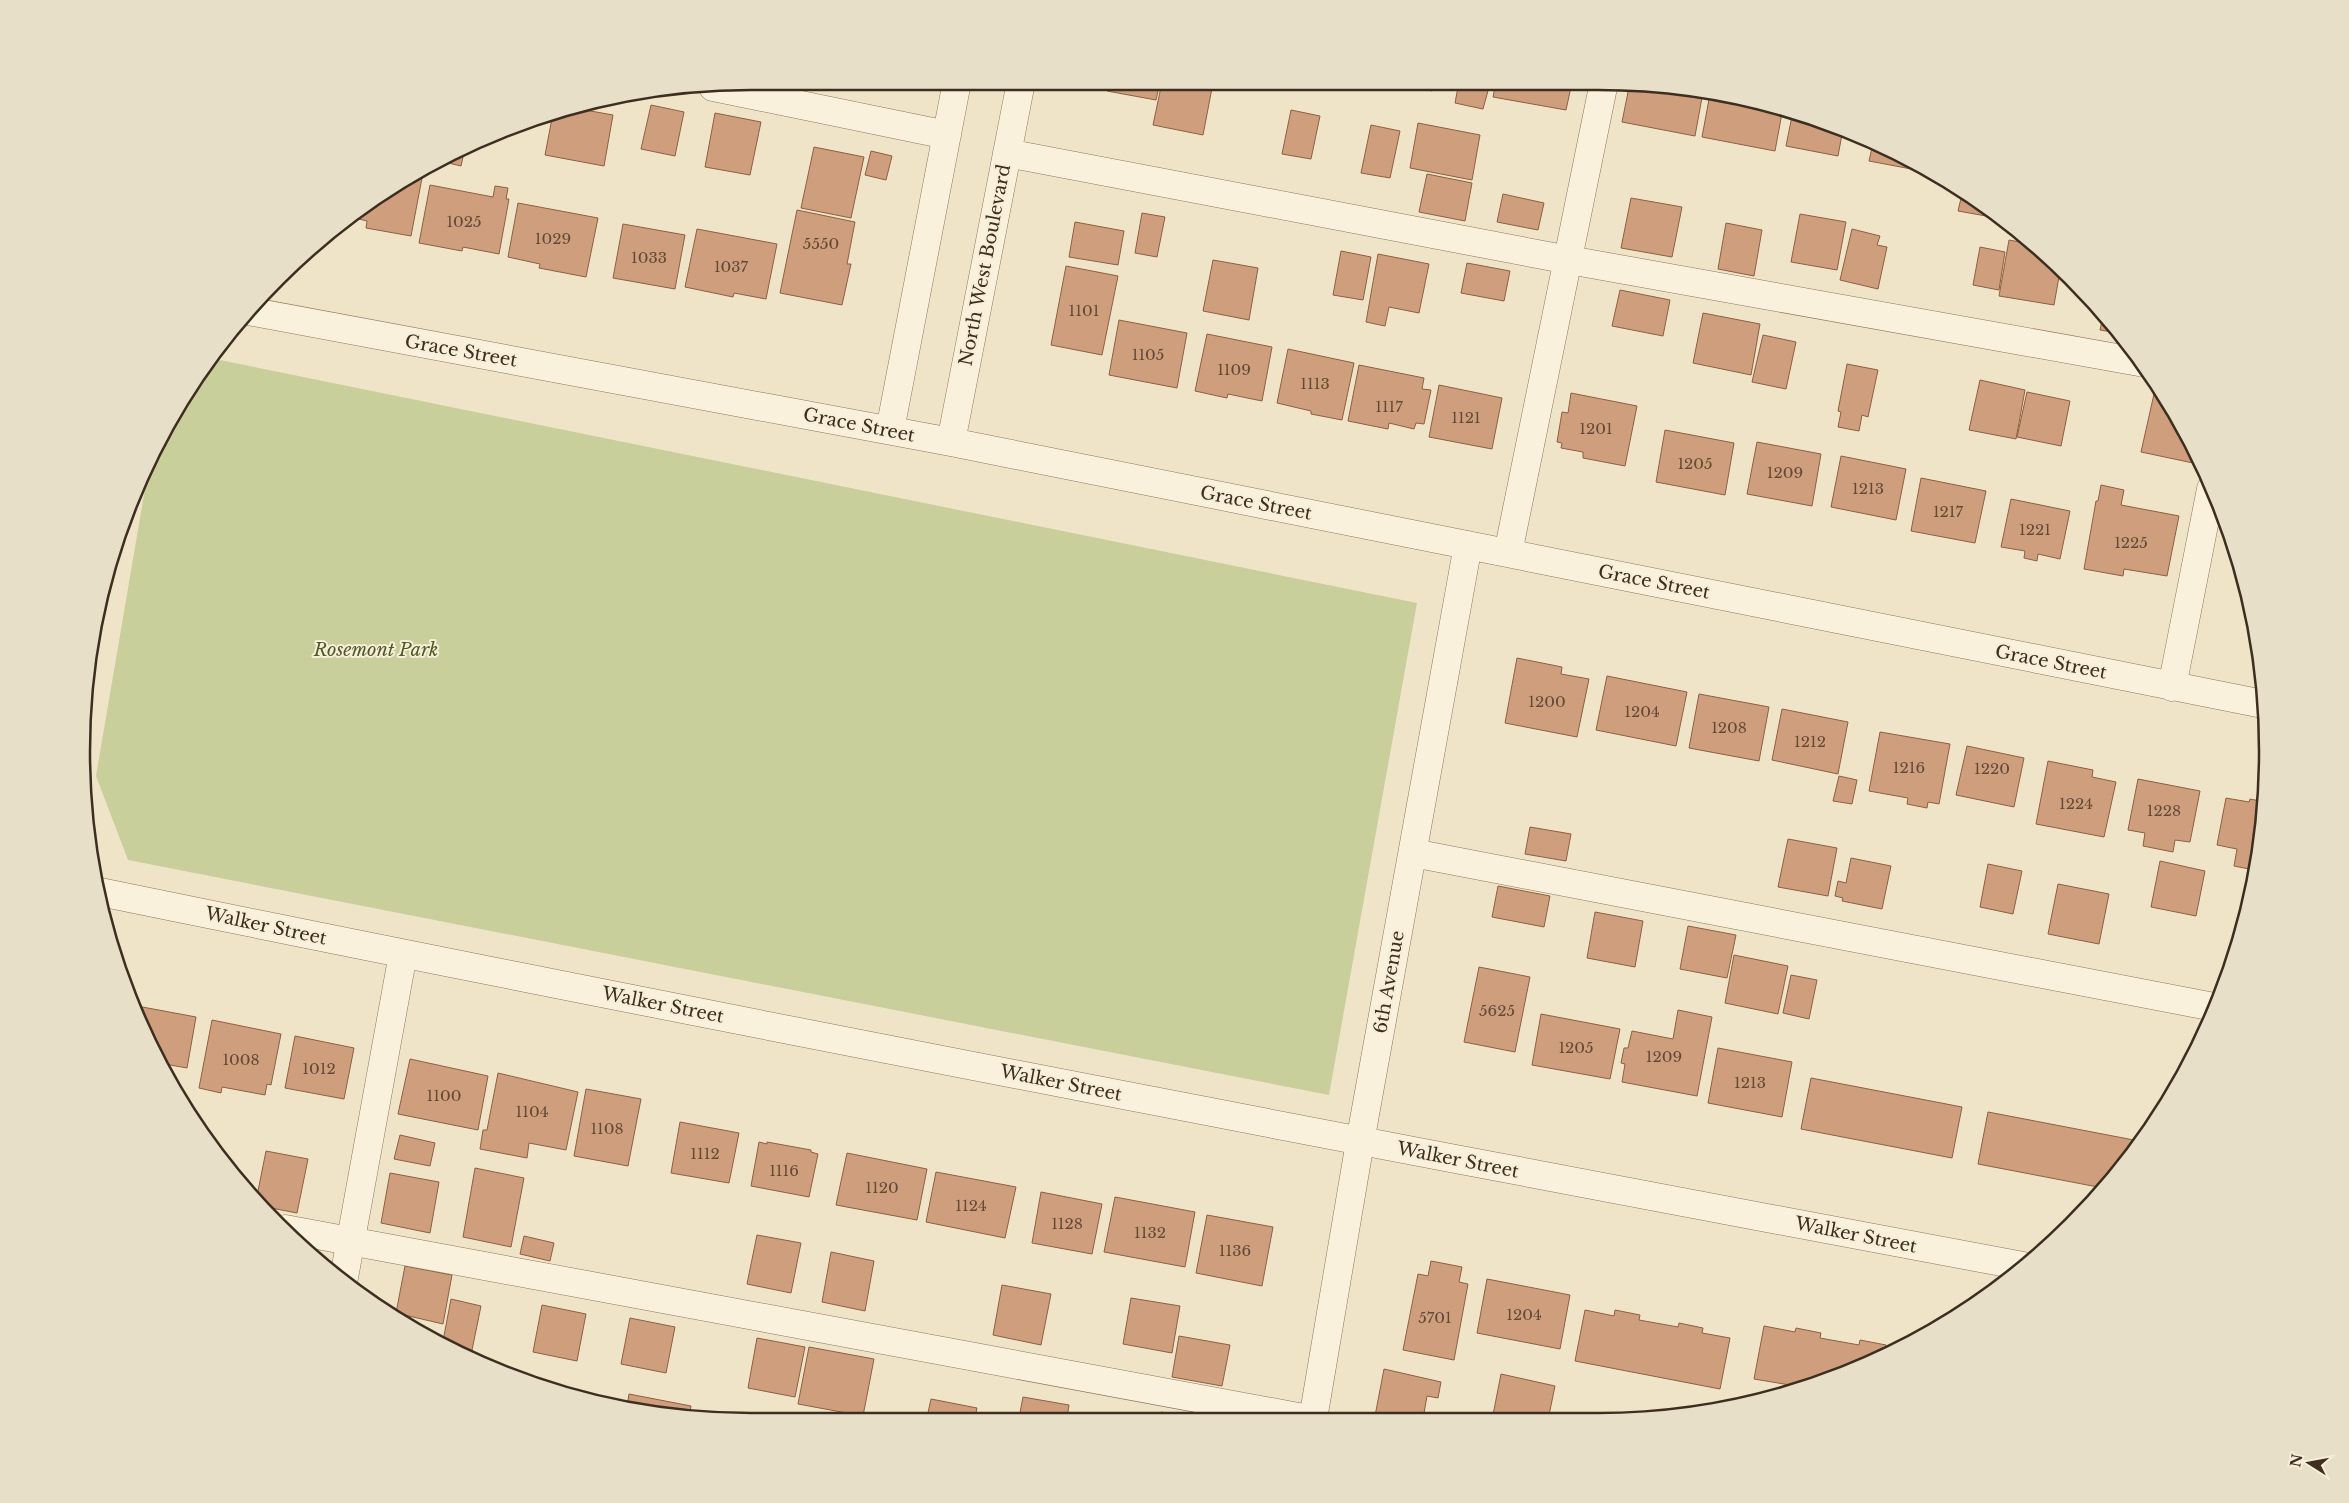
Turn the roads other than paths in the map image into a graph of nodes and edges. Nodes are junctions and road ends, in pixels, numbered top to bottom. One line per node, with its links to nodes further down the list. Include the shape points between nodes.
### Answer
1 (730, 90): 5 (street)
2 (955, 90): 5 (street)
3 (1019, 90): 6 (street, North West Boulevard)
4 (1602, 90): 7 (street)
5 (947, 135): 10 (street)
6 (1007, 153): 7 (street); 11 (street, North West Boulevard)
7 (1568, 260): 9 (street); 14 (street)
8 (256, 313): 10 (street, Grace Street)
9 (2131, 360)
10 (890, 430): 11 (street, Grace Street)
11 (951, 442): 13 (street, Grace Street)
12 (2209, 498): 15 (street)
13 (1468, 545): 14 (street, Grace Street); 17 (street, 6th Avenue)
14 (1508, 553): 15 (street, Grace Street)
15 (2172, 686): 16 (street, Grace Street)
16 (2257, 703)
17 (1413, 853): 20 (street); 21 (street, 6th Avenue)
18 (106, 893): 19 (street, Walker Street)
19 (403, 954): 21 (street, Walker Street); 23 (street)
20 (2209, 1006)
21 (1360, 1142): 24 (street, Walker Street); 27 (street, 6th Avenue)
22 (296, 1230): 23 (street)
23 (352, 1242): 25 (street); 26 (street)
24 (2015, 1264)
25 (346, 1274)
26 (1277, 1413)
27 (1314, 1413)

